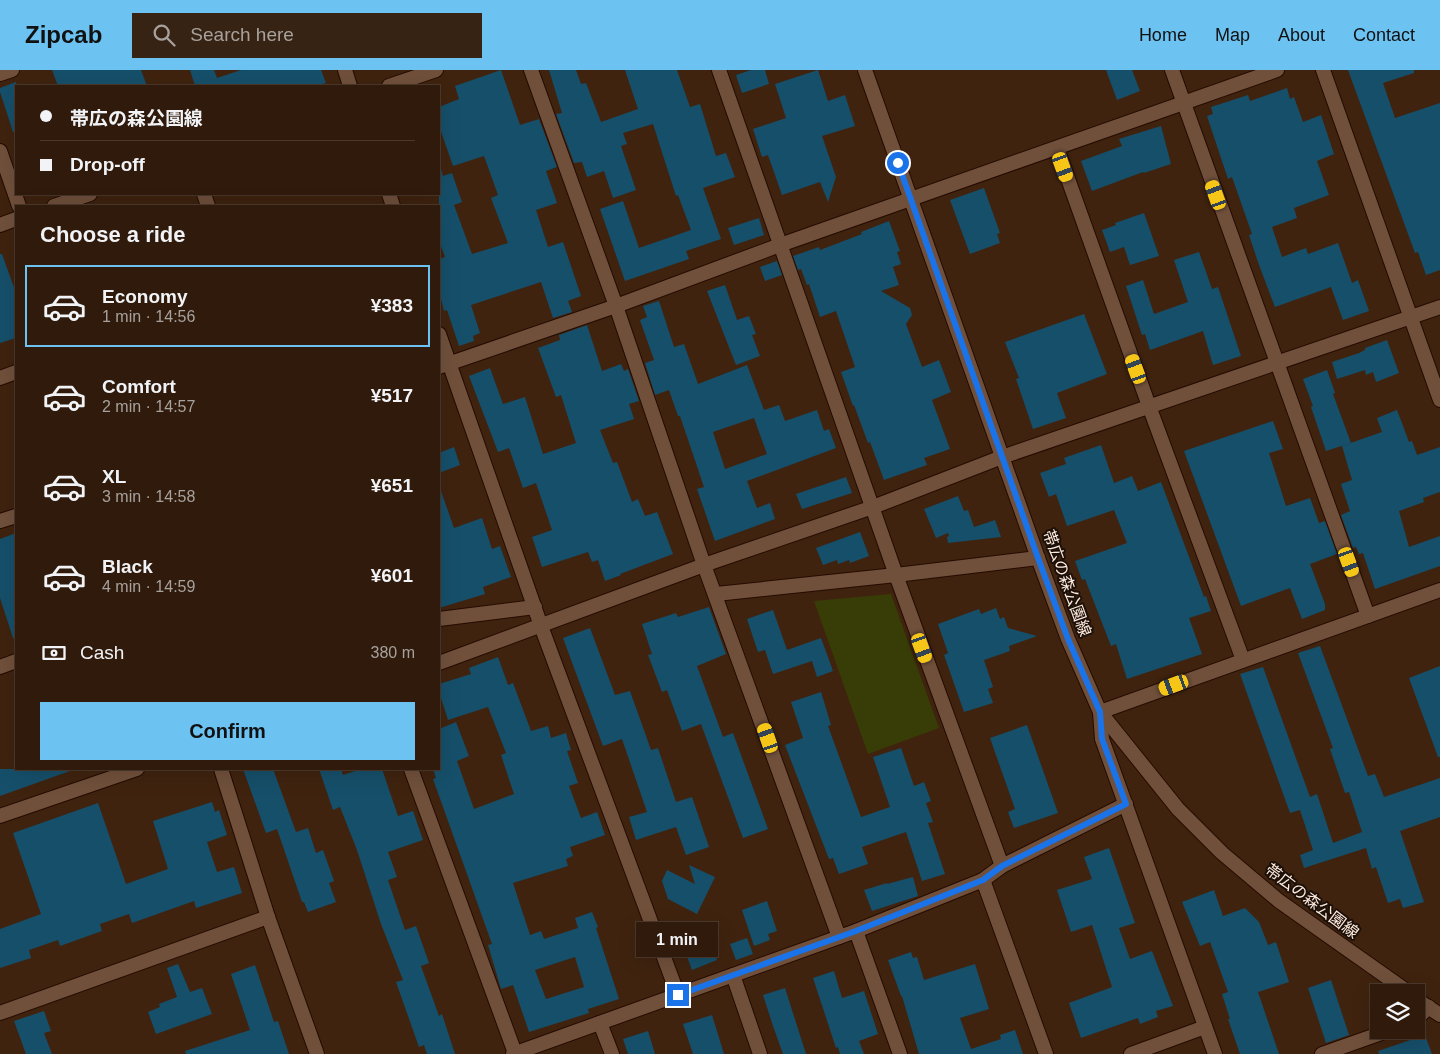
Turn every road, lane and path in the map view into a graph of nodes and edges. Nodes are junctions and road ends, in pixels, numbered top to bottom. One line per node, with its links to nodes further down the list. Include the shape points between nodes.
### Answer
1 (12, 70): 10 (street)
2 (345, 70): 11 (street)
3 (436, 70): 12 (street)
4 (531, 70): 23 (street)
5 (719, 70): 22 (street)
6 (865, 70): 18 (street, 帯広の森公園線)
7 (1172, 70): 13 (street)
8 (1277, 70): 13 (street)
9 (1324, 70): 25 (street)
10 (0, 74)
11 (350, 85)
12 (392, 85)
13 (1183, 102): 14 (street); 27 (street)
14 (1057, 148): 18 (street); 32 (street)
15 (0, 151): 16 (street)
16 (15, 194)
17 (87, 195): 19 (street)
18 (911, 200): 22 (street); 33 (street, 帯広の森公園線)
19 (57, 205)
20 (15, 220): 21 (street)
21 (0, 225)
22 (780, 245): 23 (street); 34 (street)
23 (616, 306): 28 (street); 38 (street)
24 (1440, 307): 25 (street)
25 (1410, 317): 27 (street); 31 (street)
26 (440, 340): 28 (street)
27 (1276, 363): 32 (street); 43 (street)
28 (444, 365): 42 (street)
29 (15, 372): 30 (street)
30 (0, 378)
31 (1440, 400)
32 (1149, 406): 33 (street); 46 (street)
33 (1002, 457): 34 (street); 37 (street, 帯広の森公園線)
34 (873, 507): 38 (street); 39 (street)
35 (15, 516): 36 (street)
36 (0, 521)
37 (1038, 558): 39 (street); 50 (street, 帯広の森公園線)
38 (704, 565): 41 (street); 45 (street)
39 (896, 575): 41 (street); 56 (street)
40 (1440, 590): 43 (street)
41 (716, 594): 60 (street)
42 (535, 607): 44 (street); 45 (street)
43 (1368, 616): 46 (street)
44 (440, 619)
45 (541, 626): 48 (street); 63 (street)
46 (1242, 660): 50 (street)
47 (15, 661): 49 (street)
48 (440, 663)
49 (0, 667)
50 (1100, 712): 54 (street, via 1102,739); 62 (street, 帯広の森公園線, via 1178,810 1222,853 1279,901)
51 (134, 770): 55 (street)
52 (220, 770): 58 (street)
53 (411, 770): 69 (street)
54 (1126, 804): 56 (street); 66 (street)
55 (0, 816)
56 (1002, 866): 57 (street)
57 (983, 880): 59 (street); 73 (street)
58 (268, 917): 64 (street); 68 (street)
59 (856, 931): 60 (street); 72 (street)
60 (839, 938): 61 (street)
61 (733, 975): 63 (street); 71 (street)
62 (1397, 984)
63 (678, 995): 65 (street)
64 (0, 1013)
65 (600, 1023): 69 (street); 70 (street)
66 (1205, 1027): 74 (street); 75 (street)
67 (1370, 1037): 76 (street)
68 (317, 1054)
69 (514, 1054)
70 (612, 1054)
71 (760, 1054)
72 (900, 1054)
73 (1046, 1054)
74 (1131, 1054)
75 (1215, 1054)
76 (1322, 1054)

